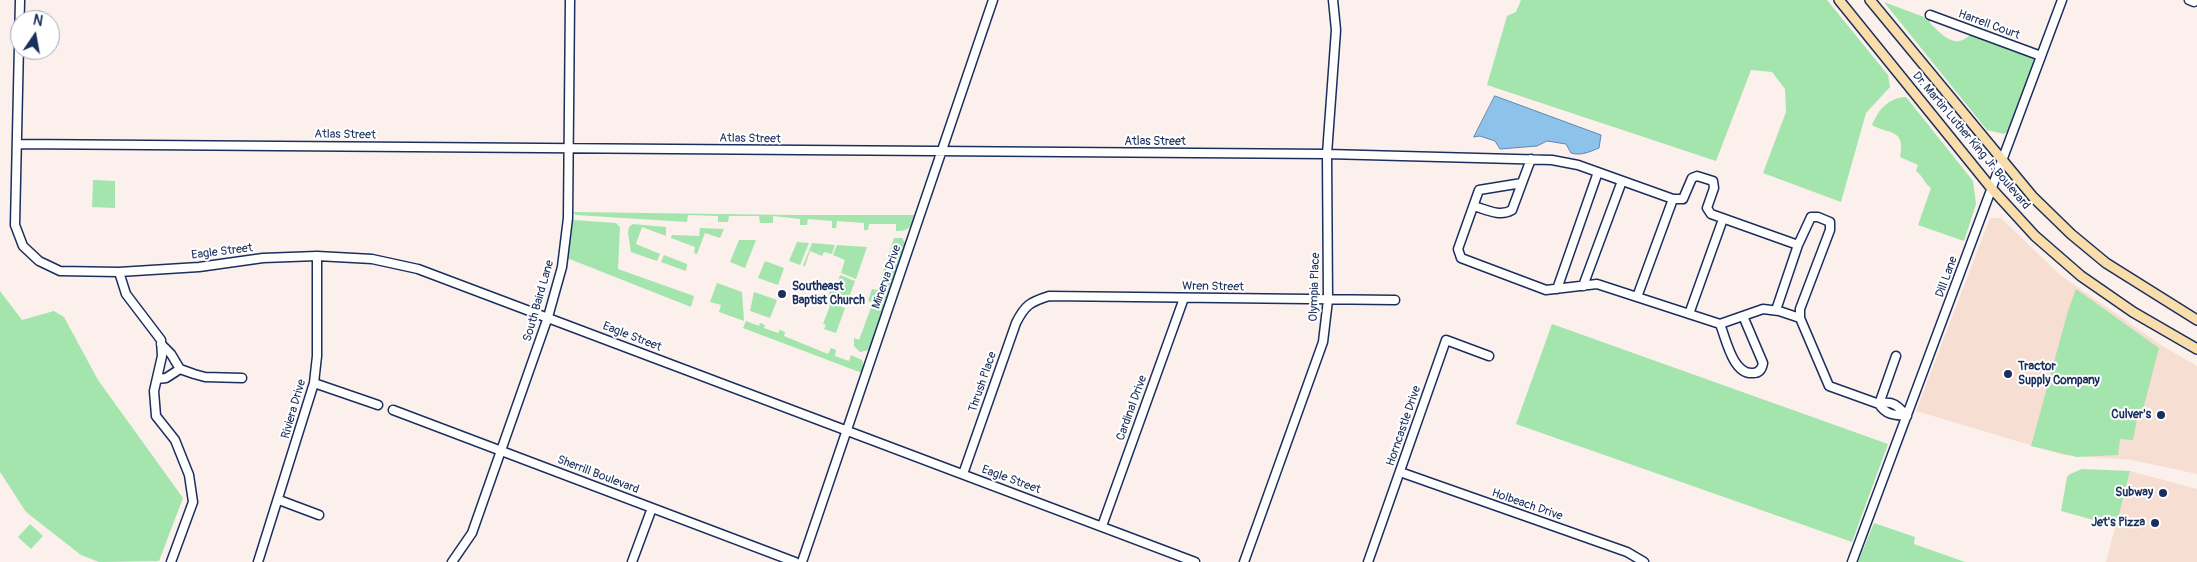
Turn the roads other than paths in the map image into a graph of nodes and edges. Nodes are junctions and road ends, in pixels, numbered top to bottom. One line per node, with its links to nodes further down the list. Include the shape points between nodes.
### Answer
1 (20, 0): 10 (street)
2 (570, 0): 11 (street, South Baird Lane)
3 (993, 0): 12 (street, Minerva Drive)
4 (1333, 0): 13 (street, Olympia Place, via 1336,30)
5 (1839, 0): 19 (main road, Dr. Martin Luther King Jr. Boulevard)
6 (1870, 0): 15 (main road, Dr. Martin Luther King Jr. Boulevard)
7 (2062, 0): 9 (street, Dill Lane)
8 (1930, 15): 9 (street, Harrell Court)
9 (2041, 56): 15 (street, Dill Lane)
10 (17, 144): 11 (street, Atlas Street); 25 (street, Eagle Street, via 15,225 23,246 39,261 60,270)
11 (569, 149): 12 (street, Atlas Street); 36 (street, South Baird Lane, via 568,218 562,267)
12 (942, 153): 13 (street, Atlas Street); 52 (street, Minerva Drive)
13 (1326, 154): 14 (street, Atlas Street); 30 (street, Olympia Place)
14 (1531, 159): 16 (street, Atlas Street, via 1552,160); 18 (street)
15 (2002, 162): 19 (street, Dill Lane); 38 (main road, Dr. Martin Luther King Jr. Boulevard, via 2033,197 2092,252)
16 (1598, 172): 17 (street, Atlas Street); 27 (street)
17 (1622, 181): 20 (street, Atlas Street); 26 (street)
18 (1522, 183): 21 (street, via 1479,190); 21 (street, via 1512,210 1506,214)
19 (1992, 189): 41 (main road, Dr. Martin Luther King Jr. Boulevard, via 2035,236 2081,276 2133,312); 51 (street, Dill Lane)
20 (1672, 199): 22 (street, via 1683,199 1692,178 1697,176 1712,181 1714,188 1707,208 1711,214); 28 (street)
21 (1474, 206): 27 (street, via 1458,249 1461,258 1546,290)
22 (1723, 219): 23 (street); 34 (street)
23 (1798, 245): 33 (street); 37 (street, via 1811,217 1830,222 1830,230 1800,309)
24 (318, 256): 25 (street, Eagle Street); 36 (street, Eagle Street, via 372,258 418,269); 47 (street, Riviera Drive)
25 (119, 272): 40 (street, via 126,294)
26 (1583, 286): 27 (street); 28 (street, via 1597,284)
27 (1557, 289)
28 (1638, 297): 34 (street)
29 (1184, 298): 30 (street, Wren Street); 32 (street, Wren Street, via 1049,296); 59 (street, Cardinal Drive)
30 (1328, 300): 31 (street, Wren Street); 67 (street, Olympia Place, via 1323,342)
31 (1395, 300)
32 (1032, 301): 55 (street, Thrush Place, via 1022,310 1016,323)
33 (1776, 310): 35 (street, via 1762,310); 37 (street)
34 (1689, 314): 39 (street)
35 (1744, 316): 39 (street); 39 (street, via 1763,363 1758,372 1743,372 1736,365)
36 (548, 317): 52 (street, Eagle Street); 53 (street, South Baird Lane)
37 (1800, 318): 48 (street, via 1829,386)
38 (2197, 320)
39 (1720, 324)
40 (161, 344): 44 (street); 46 (street, via 162,356)
41 (2197, 349)
42 (1489, 356): 54 (street, Horncastle Drive, via 1446,340)
43 (1896, 356): 48 (street)
44 (180, 369): 45 (street, via 205,377); 46 (street, via 166,378)
45 (242, 378)
46 (156, 379): 60 (street, via 156,416 175,440 189,475 193,502)
47 (314, 384): 49 (street); 56 (street, Riviera Drive)
48 (1879, 404): 51 (street, via 1897,405)
49 (378, 405)
50 (393, 410): 53 (street, Sherrill Boulevard)
51 (1907, 416): 70 (street, Dill Lane)
52 (846, 430): 55 (street, Eagle Street); 65 (street, Minerva Drive)
53 (501, 451): 57 (street, Sherrill Boulevard); 62 (street, South Baird Lane, via 472,533)
54 (1400, 472): 68 (street, Horncastle Drive); 69 (street, Holbeach Drive, via 1627,552)
55 (963, 474): 59 (street, Eagle Street)
56 (279, 500): 58 (street); 61 (street, Riviera Drive)
57 (652, 508): 63 (street); 64 (street, Sherrill Boulevard)
58 (319, 515)
59 (1102, 526): 66 (street, Eagle Street)
60 (171, 562)
61 (258, 562)
62 (452, 562)
63 (632, 562)
64 (795, 562)
65 (802, 562)
66 (1195, 562)
67 (1244, 562)
68 (1368, 562)
69 (1644, 562)
70 (1852, 562)

